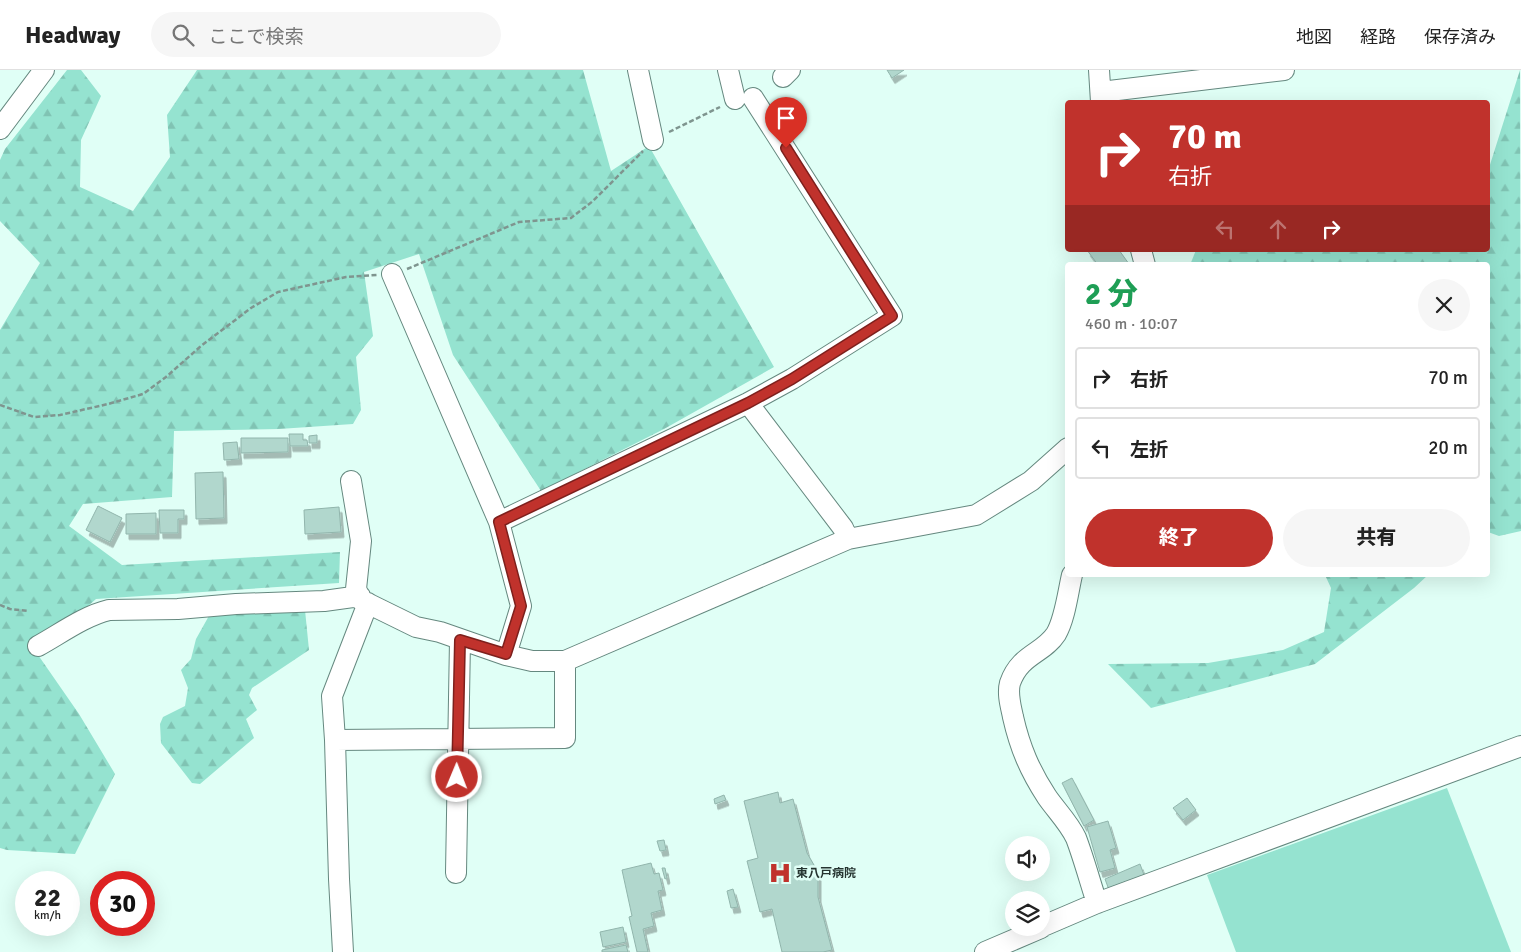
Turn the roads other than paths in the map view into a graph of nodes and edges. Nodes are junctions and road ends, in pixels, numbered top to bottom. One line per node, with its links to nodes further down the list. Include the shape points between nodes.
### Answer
1 (44, 70): 7 (street)
2 (638, 70): 8 (street)
3 (728, 70): 10 (street, via 744,99 892,316)
4 (1099, 70): 6 (street)
5 (1284, 70): 6 (street)
6 (1101, 97)
7 (0, 129)
8 (653, 140)
9 (392, 274): 13 (street)
10 (748, 403): 13 (street); 14 (street)
11 (1065, 451): 14 (street, via 1030,481 976,515)
12 (351, 481): 16 (street, via 361,541 356,589)
13 (499, 522): 19 (street, via 521,606)
14 (848, 539): 20 (street)
15 (1072, 577): 25 (street, via 1056,634 1016,669 1009,701 1025,759 1075,836)
16 (364, 600): 17 (street, via 416,627); 18 (street, via 109,610); 22 (street, via 332,696)
17 (460, 640): 19 (street); 21 (street)
18 (38, 646)
19 (506, 654): 20 (street, via 532,661)
20 (565, 661): 21 (street, via 565,738)
21 (458, 739): 22 (street); 24 (street)
22 (335, 740): 29 (street)
23 (1521, 746): 25 (street)
24 (456, 873)
25 (1097, 903): 26 (street)
26 (1050, 923)
27 (1028, 936): 28 (street)
28 (1014, 946): 30 (street)
29 (343, 952)
30 (985, 952)

